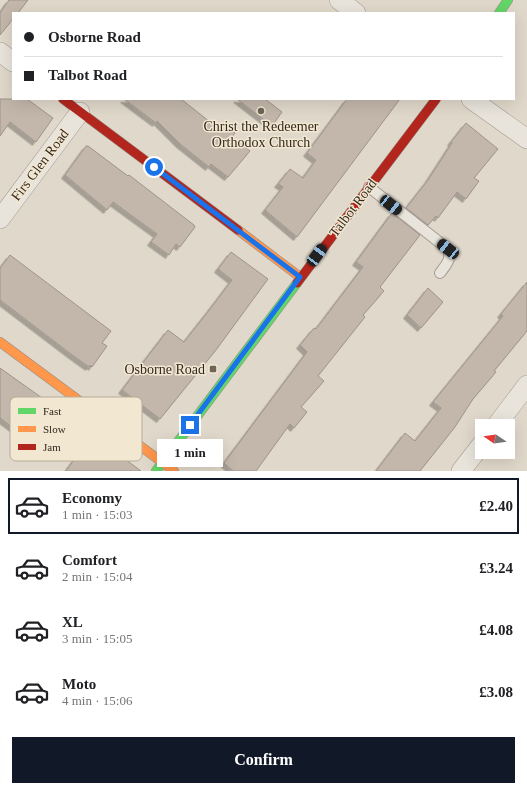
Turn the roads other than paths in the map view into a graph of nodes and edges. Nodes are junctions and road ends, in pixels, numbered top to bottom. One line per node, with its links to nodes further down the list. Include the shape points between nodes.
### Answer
1 (339, 0): 3 (street)
2 (508, 0): 4 (street)
3 (355, 12)
4 (500, 12)
5 (0, 52): 6 (street)
6 (12, 61)
7 (64, 100): 10 (street)
8 (435, 100): 12 (street, Talbot Road)
9 (472, 100): 11 (street)
10 (80, 112): 13 (street, Firs Glen Road); 15 (street)
11 (527, 140)
12 (369, 187): 14 (lane, via 448,249 449,261); 15 (street, Talbot Road)
13 (0, 218)
14 (440, 273)
15 (300, 277): 22 (street, Talbot Road)
16 (0, 342): 18 (street)
17 (527, 385): 19 (street)
18 (75, 397)
19 (501, 419)
20 (142, 447): 22 (street)
21 (475, 453): 25 (street)
22 (163, 462): 23 (street, Talbot Road); 24 (street)
23 (156, 471)
24 (174, 471)
25 (462, 471)

